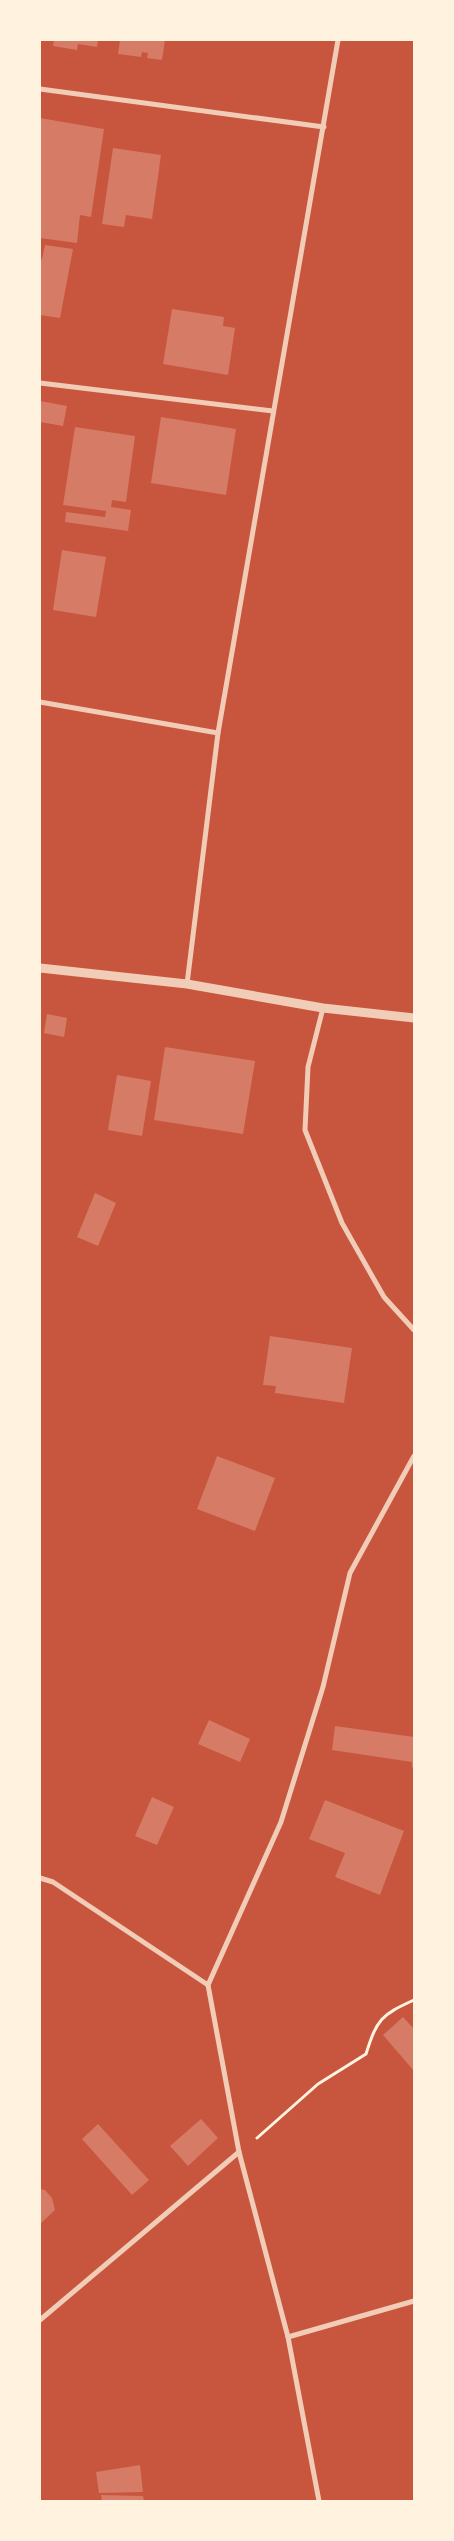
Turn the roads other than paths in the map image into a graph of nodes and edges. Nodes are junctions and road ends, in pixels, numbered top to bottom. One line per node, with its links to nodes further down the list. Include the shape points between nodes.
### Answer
1 (338, 40): 3 (street)
2 (40, 89): 3 (street)
3 (324, 127): 5 (street)
4 (40, 383): 5 (street)
5 (273, 411): 7 (street)
6 (40, 702): 7 (street)
7 (218, 733): 9 (street)
8 (40, 968): 9 (street)
9 (187, 984): 10 (street)
10 (323, 1008): 11 (street); 12 (street, via 308,1067 305,1130 342,1223 384,1297)
11 (414, 1018)
12 (414, 1330)
13 (414, 1456): 15 (street, via 350,1573 323,1687 281,1822)
14 (40, 1878): 15 (street, via 53,1882)
15 (208, 1985): 16 (street)
16 (239, 2152): 18 (street); 19 (street)
17 (414, 2301): 19 (street)
18 (40, 2320)
19 (288, 2337): 20 (street)
20 (319, 2501)

